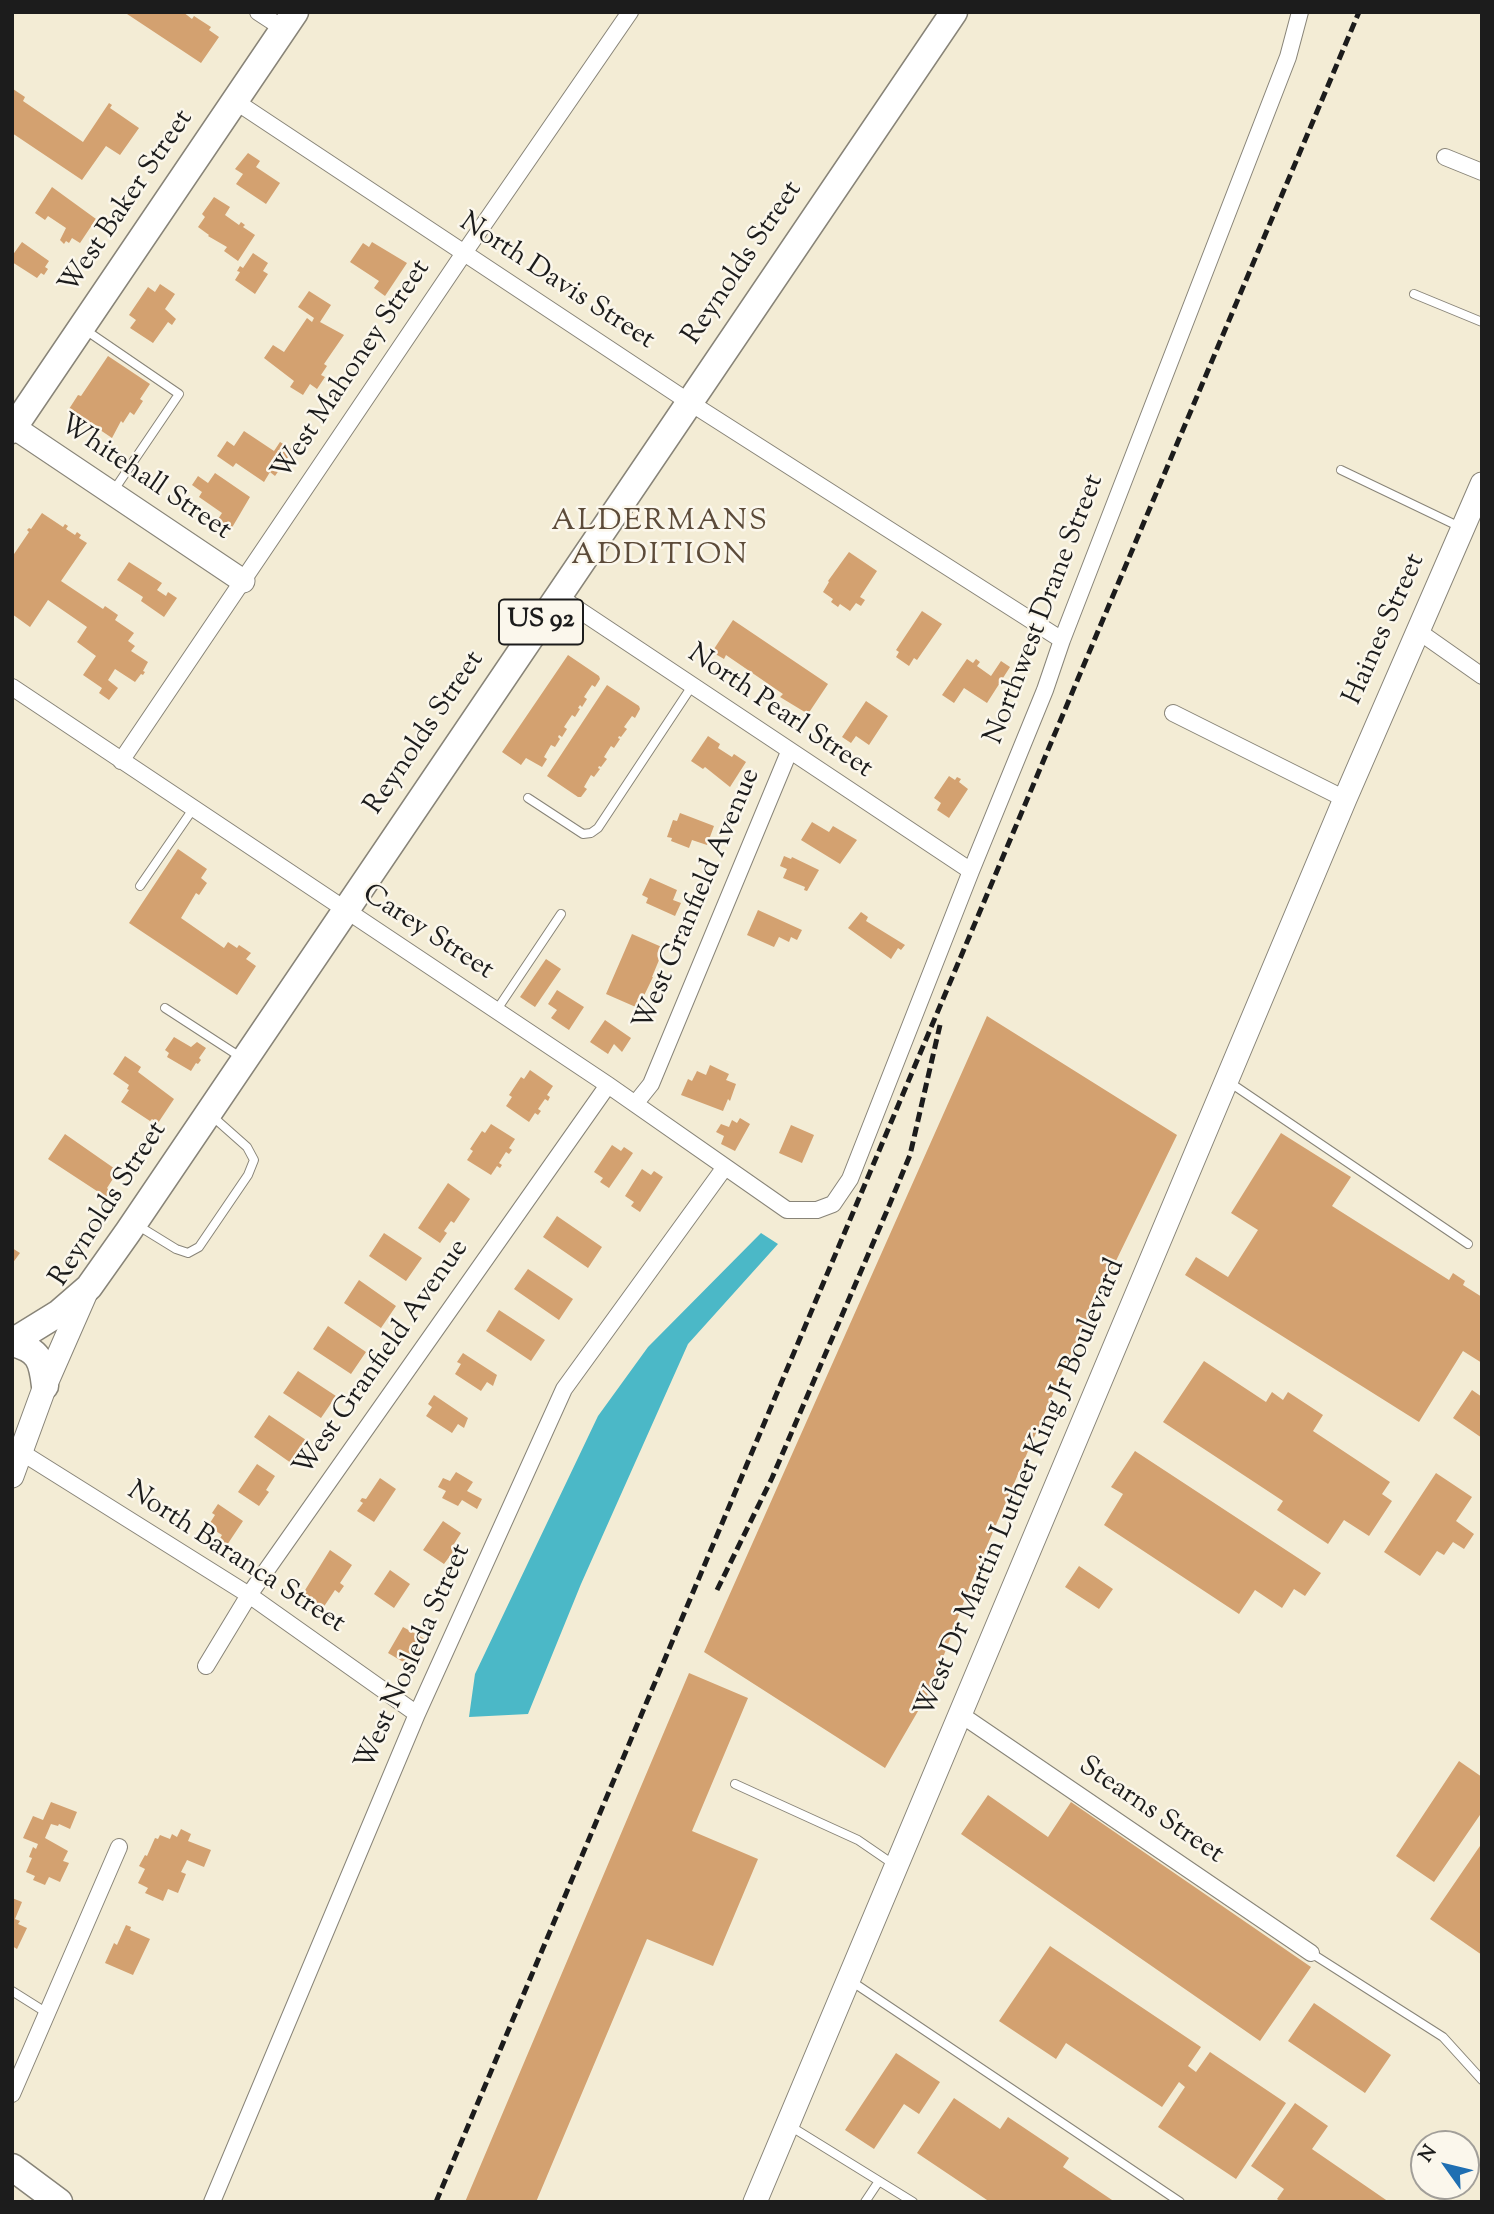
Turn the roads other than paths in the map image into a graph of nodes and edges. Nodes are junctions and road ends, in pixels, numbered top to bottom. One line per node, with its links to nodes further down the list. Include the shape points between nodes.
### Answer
1 (258, 12): 5 (street)
2 (954, 12): 13 (main road, Reynolds Street / US 92)
3 (1300, 12): 22 (street, Northwest Drane Street, via 1288,57)
4 (628, 13): 9 (street, West Mahoney Street)
5 (290, 21): 6 (main road, West Baker Street)
6 (235, 101): 9 (street, North Davis Street); 12 (main road, West Baker Street)
7 (1445, 157): 8 (street)
8 (1482, 172)
9 (464, 253): 13 (street, North Davis Street); 19 (street, West Mahoney Street)
10 (1414, 294): 11 (lane)
11 (1482, 322)
12 (82, 327): 14 (main road, West Baker Street); 17 (lane, via 179,394)
13 (689, 402): 20 (main road, Reynolds Street / US 92); 22 (street, North Davis Street)
14 (13, 428): 17 (street, Whitehall Street)
15 (1340, 470): 18 (lane)
16 (1482, 484): 18 (street, Haines Street)
17 (112, 493): 19 (street, Whitehall Street)
18 (1463, 528): 21 (street, Haines Street)
19 (243, 581): 28 (street, West Mahoney Street)
20 (558, 596): 24 (street, North Pearl Street); 34 (main road, Reynolds Street / US 92)
21 (1418, 631): 23 (street); 30 (street, Haines Street)
22 (1062, 640): 32 (street, Northwest Drane Street)
23 (1482, 676)
24 (692, 686): 27 (street, North Pearl Street); 29 (lane, via 591,833 583,834)
25 (12, 687): 28 (street, Carey Street)
26 (1172, 713): 30 (street)
27 (789, 752): 32 (street, North Pearl Street); 41 (street, West Granfield Avenue, via 651,1084)
28 (121, 761): 31 (street, Carey Street)
29 (528, 799)
30 (1345, 799): 39 (street, West Dr Martin Luther King Jr Boulevard)
31 (193, 809): 33 (lane); 34 (street, Carey Street)
32 (971, 871): 44 (street, Northwest Drane Street, via 850,1179 833,1204)
33 (140, 886)
34 (344, 911): 37 (street, Carey Street); 38 (main road, Reynolds Street / US 92)
35 (561, 914): 37 (lane)
36 (165, 1008): 38 (lane)
37 (496, 1011): 40 (street, Carey Street)
38 (244, 1060): 42 (main road, Reynolds Street / US 92)
39 (1226, 1080): 46 (lane); 55 (street, West Dr Martin Luther King Jr Boulevard)
40 (608, 1085): 41 (street, Carey Street); 52 (street, West Granfield Avenue)
41 (635, 1104): 43 (street, Carey Street)
42 (208, 1113): 45 (main road, Reynolds Street / US 92); 45 (lane, via 247,1147 254,1160 200,1247 188,1253 176,1249)
43 (725, 1167): 44 (street, Carey Street, via 787,1210); 54 (street, West Nosleda Street, via 564,1389)
44 (817, 1210)
45 (134, 1223): 47 (main road, Reynolds Street / US 92)
46 (1468, 1244)
47 (89, 1287): 48 (main road, US 92); 49 (street, Reynolds Street)
48 (12, 1343): 49 (main road, via 36,1354 43,1365)
49 (45, 1386): 50 (street, Reynolds Street)
50 (22, 1452): 51 (street, Reynolds Street); 52 (street, North Baranca Street)
51 (12, 1476)
52 (248, 1595): 53 (street, West Granfield Avenue); 54 (street, North Baranca Street)
53 (206, 1666)
54 (418, 1714): 69 (street, West Nosleda Street)
55 (960, 1714): 58 (street, West Dr Martin Luther King Jr Boulevard); 59 (street, Stearns Street)
56 (735, 1784): 58 (lane, via 858,1840)
57 (119, 1847): 62 (street)
58 (896, 1866): 60 (street, West Dr Martin Luther King Jr Boulevard)
59 (1311, 1953): 63 (lane, via 1443,2037)
60 (849, 1979): 65 (street, West Dr Martin Luther King Jr Boulevard); 73 (lane)
61 (12, 1991): 62 (lane)
62 (47, 2013): 64 (street)
63 (1482, 2080)
64 (12, 2094)
65 (788, 2124): 67 (lane); 70 (street, West Dr Martin Luther King Jr Boulevard)
66 (12, 2167): 68 (main road)
67 (879, 2181): 71 (lane); 72 (lane)
68 (59, 2202)
69 (212, 2202)
70 (755, 2202)
71 (865, 2202)
72 (913, 2202)
73 (1180, 2202)

